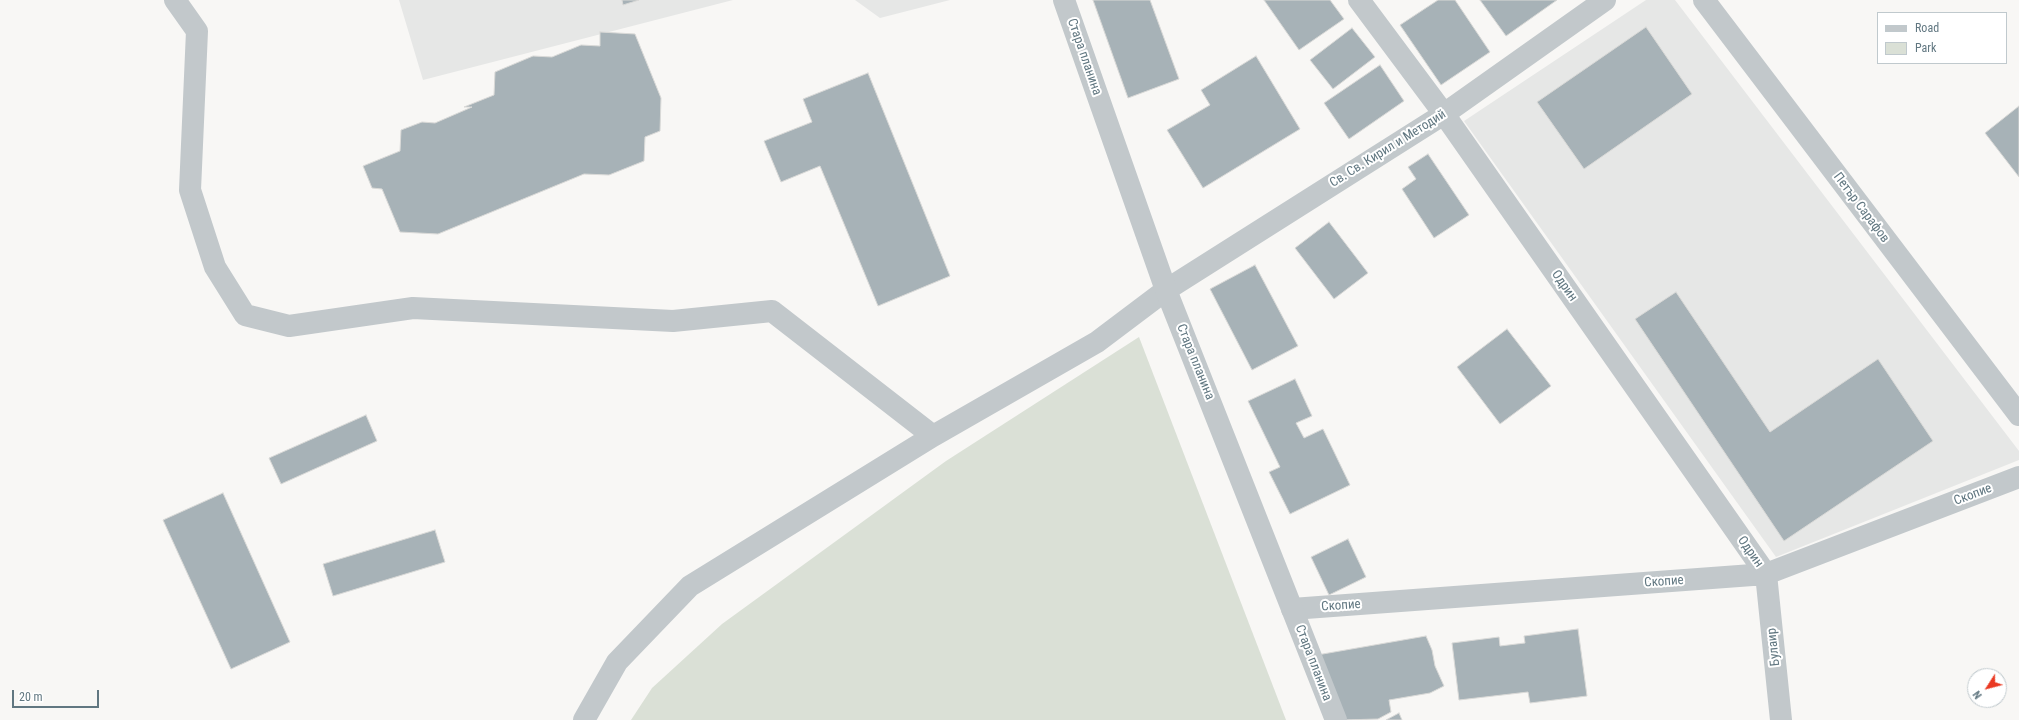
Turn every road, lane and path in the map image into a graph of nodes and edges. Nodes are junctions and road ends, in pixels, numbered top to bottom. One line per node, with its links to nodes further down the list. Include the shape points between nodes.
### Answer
1 (175, 0): 9 (street, via 197,31 190,190 215,267 245,315 289,326 413,308 673,321 772,311)
2 (1064, 0): 7 (street, Стара планина)
3 (1359, 0): 6 (street, Одрин)
4 (1605, 0): 6 (street, Св. Св. Кирил и Методий)
5 (1704, 0): 8 (street, Петър Сарафов)
6 (1444, 114): 7 (street, Св. Св. Кирил и Методий); 11 (street, Одрин)
7 (1166, 290): 9 (street, Св. Св. Кирил и Методий, via 1097,342); 12 (street, Стара планина)
8 (2019, 415)
9 (933, 436): 13 (street, Св. Св. Кирил и Методий, via 690,586 617,662)
10 (2019, 477): 11 (street, Скопие)
11 (1766, 574): 12 (street, Скопие); 15 (street, Булаир)
12 (1292, 609): 14 (street, Стара планина)
13 (584, 720)
14 (1336, 720)
15 (1781, 720)

